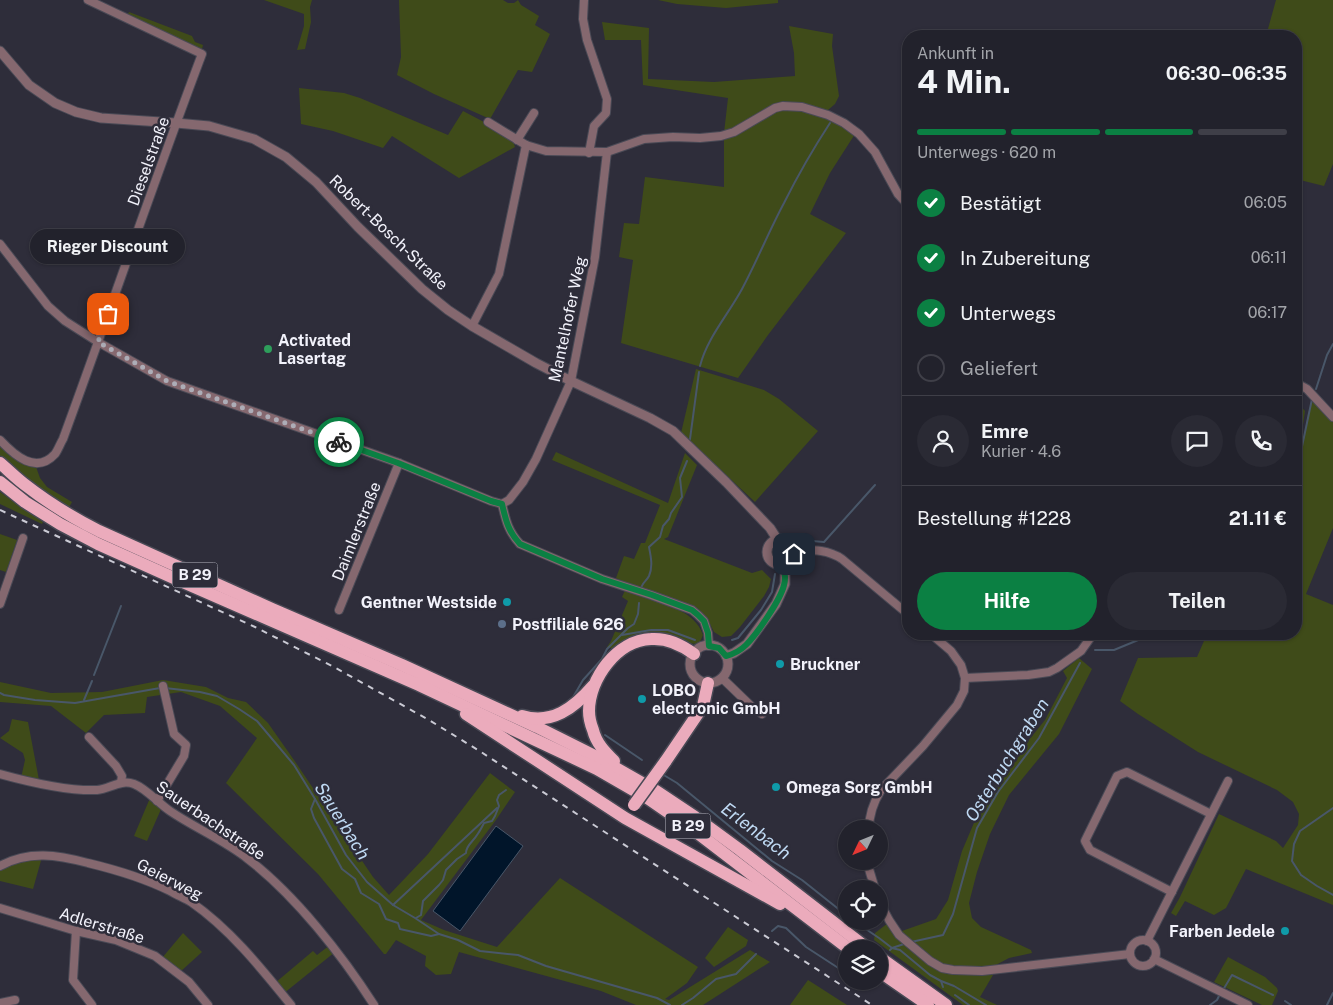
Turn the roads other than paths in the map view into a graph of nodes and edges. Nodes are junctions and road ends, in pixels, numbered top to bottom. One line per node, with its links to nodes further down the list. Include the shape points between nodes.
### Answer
1 (88, 0): 5 (street, Dieselstraße, via 202,54)
2 (584, 0): 10 (street, via 587,40 607,99 606,113 594,126)
3 (0, 51): 5 (street, Robert-Bosch-Straße, via 29,85 55,103 76,112 102,118)
4 (534, 113): 7 (street)
5 (176, 122): 13 (street, Robert-Bosch-Straße, via 208,126 254,139 286,156 422,289); 14 (street, Dieselstraße)
6 (488, 122): 7 (street)
7 (517, 140): 8 (street)
8 (526, 145): 10 (street, via 546,151); 13 (street, via 499,274)
9 (607, 152): 10 (street); 11 (street, via 644,139 721,136 775,108 802,106 828,115 859,134); 15 (street, Mantelhofer Weg, via 595,257)
10 (589, 153)
11 (902, 198)
12 (0, 244): 14 (street, via 48,306)
13 (472, 326): 15 (street, Robert-Bosch-Straße)
14 (98, 342): 18 (street, Dieselstraße, via 55,453 35,464 10,451); 20 (street, via 167,381)
15 (571, 381): 22 (street, Mantelhofer Weg, via 536,459 515,494); 24 (street, Robert-Bosch-Straße, via 673,432 726,482 770,528)
16 (1302, 386): 17 (street)
17 (1333, 416)
18 (0, 440)
19 (0, 463): 41 (highway, B 29, via 49,502 99,532)
20 (398, 463): 22 (street); 29 (street, Daimlerstraße)
21 (0, 482): 39 (highway, B 29, via 25,502 98,544)
22 (502, 504): 32 (street, via 507,524 520,544 602,579 692,610 704,621)
23 (23, 538): 27 (street)
24 (776, 539): 25 (street, Robert-Bosch-Straße, via 788,541); 26 (street, via 767,549 768,558 774,565)
25 (794, 550): 26 (street, via 793,558); 28 (street, via 818,549 835,554)
26 (783, 566): 34 (street, via 785,584 776,604 747,644)
27 (0, 604)
28 (902, 609)
29 (339, 610)
30 (938, 640): 36 (street, via 957,659)
31 (1089, 640): 36 (street, via 1081,651 1049,672)
32 (709, 646): 33 (street); 34 (street, via 719,648)
33 (694, 654): 37 (street, via 691,663 693,674); 38 (highway, via 662,640 639,641 613,656)
34 (726, 656): 35 (street, via 728,668)
35 (722, 678): 37 (street); 42 (street)
36 (965, 678): 51 (street, via 958,705 881,790)
37 (708, 683): 50 (highway, bridge, via 703,706)
38 (595, 684): 41 (highway, via 573,706 556,715 526,717); 44 (highway, via 589,711 593,731 602,749)
39 (419, 685): 50 (highway); 56 (highway, B 29, via 597,769 649,799)
40 (163, 689): 48 (street, via 174,734 186,744 184,756)
41 (495, 708): 44 (highway, B 29)
42 (762, 714)
43 (89, 737): 47 (street, via 116,766)
44 (625, 772): 58 (highway, B 29, via 702,823)
45 (0, 774): 47 (street, via 79,789 100,790)
46 (1228, 781): 49 (street)
47 (122, 782): 48 (street, Sauerbachstraße, via 133,784)
48 (157, 801): 70 (street, Sauerbachstraße, via 248,859 278,885 332,945)
49 (1211, 814): 53 (street); 53 (street, via 1127,772 1117,776 1085,841 1090,850)
50 (625, 818): 56 (highway)
51 (869, 820)
52 (0, 866): 69 (street, Geierweg, via 36,855 62,856 119,870 153,883 190,901 212,918 232,936)
53 (1172, 892): 60 (street)
54 (0, 908): 57 (street, Adlerstraße)
55 (888, 918): 61 (street, via 899,935 930,962 953,970 982,971)
56 (812, 921): 59 (highway, B 29)
57 (76, 931): 67 (street, via 73,980); 68 (street, Adlerstraße, via 116,940 155,956 189,982)
58 (856, 940)
59 (838, 941)
60 (1147, 941): 61 (street, via 1133,944); 62 (street, via 1156,952)
61 (1130, 954): 62 (street, via 1139,965)
62 (1154, 959): 73 (street)
63 (888, 963): 72 (highway)
64 (888, 977): 71 (highway)
65 (15, 1000): 66 (street)
66 (0, 1003)
67 (92, 1005)
68 (208, 1005)
69 (291, 1005)
70 (374, 1005)
71 (928, 1005)
72 (946, 1005)
73 (1248, 1005)

